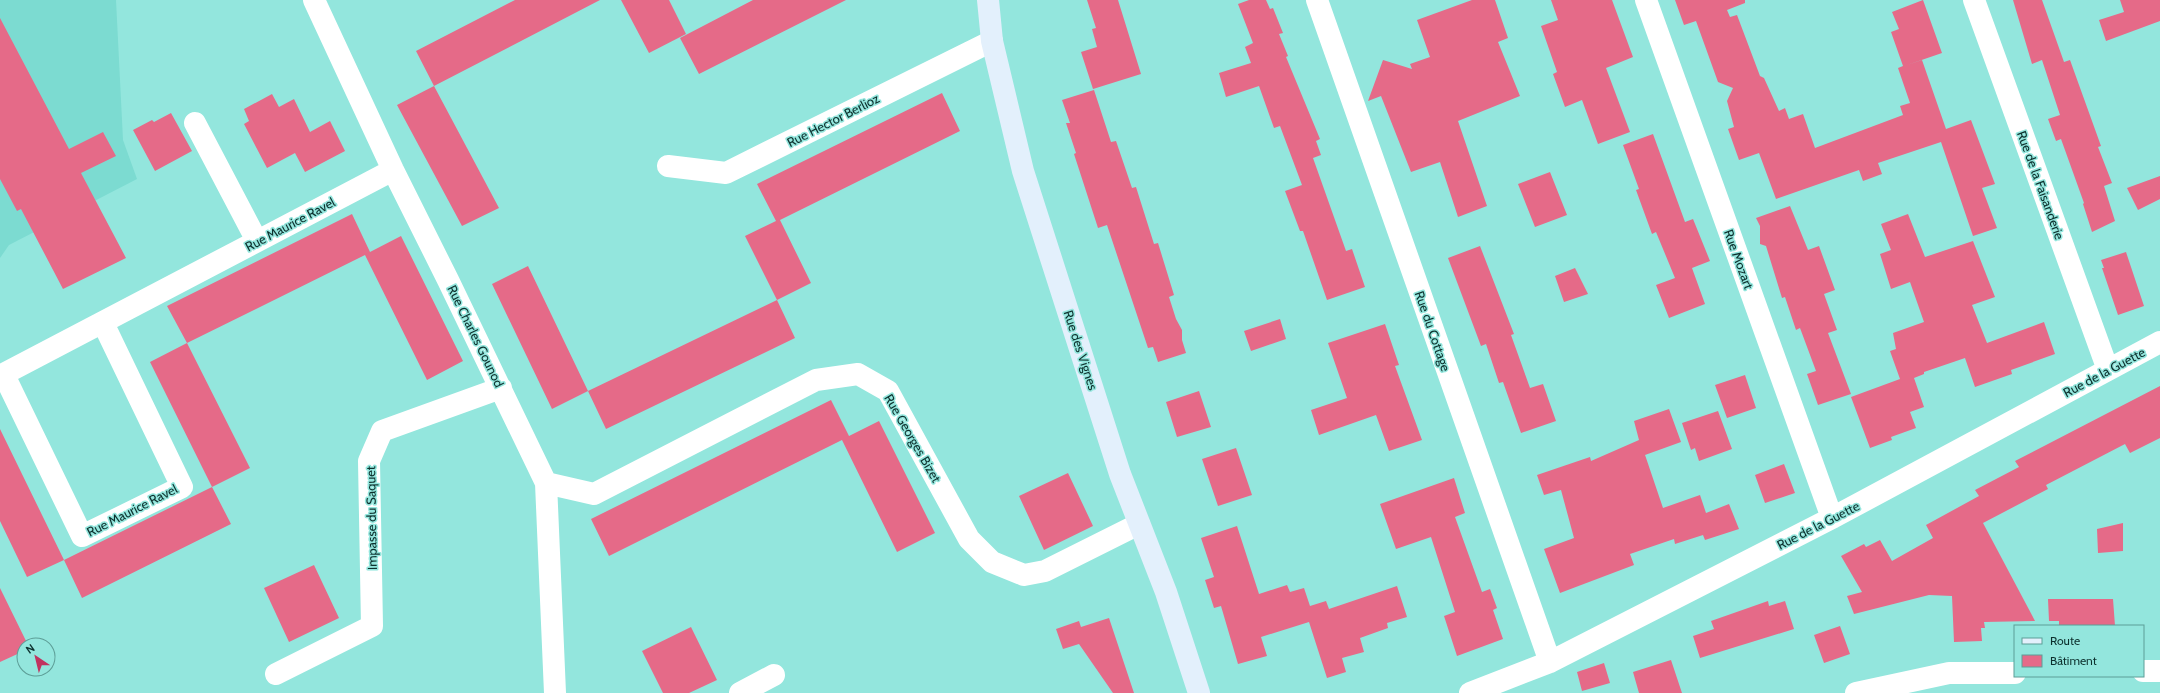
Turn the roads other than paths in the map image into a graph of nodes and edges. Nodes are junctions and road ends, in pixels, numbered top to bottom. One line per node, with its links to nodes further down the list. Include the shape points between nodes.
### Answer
1 (314, 0): 9 (street, Rue Charles Gounod)
2 (988, 0): 6 (street, Rue des Vignes)
3 (1317, 0): 19 (street, Rue du Cottage)
4 (1646, 0): 17 (street, Rue Mozart)
5 (1974, 0): 13 (street, Rue de la Faisanderie)
6 (992, 41): 8 (street, Rue Hector Berlioz, via 726,173); 18 (street, Rue des Vignes, via 1024,171 1120,474)
7 (195, 123): 10 (street)
8 (668, 166)
9 (393, 170): 10 (street, Rue Maurice Ravel); 15 (street, Rue Charles Gounod)
10 (257, 241): 11 (street, Rue Maurice Ravel)
11 (103, 323): 14 (street, Rue Maurice Ravel); 14 (street, Rue Maurice Ravel, via 182,488 82,536)
12 (2160, 342): 13 (street, Rue de la Guette)
13 (2108, 370): 17 (street, Rue de la Guette)
14 (2, 376)
15 (501, 388): 16 (street, Rue Charles Gounod); 23 (street, Impasse du Saquet, via 382,431 369,461 372,626)
16 (546, 483): 18 (street, Rue Georges Bizet, via 594,494 816,380 858,374 888,391 969,539 992,562 1024,575 1045,571); 25 (street, Rue Charles Gounod)
17 (1832, 518): 19 (street, Rue de la Guette)
18 (1139, 524): 27 (street, Rue des Vignes, via 1166,592)
19 (1550, 662): 28 (street, Rue de la Guette)
20 (2144, 671): 21 (street)
21 (2160, 671)
22 (2014, 673): 29 (street, via 1949,673)
23 (276, 674)
24 (774, 675): 26 (street)
25 (554, 693)
26 (740, 693)
27 (1199, 693)
28 (1470, 693)
29 (1856, 693)

